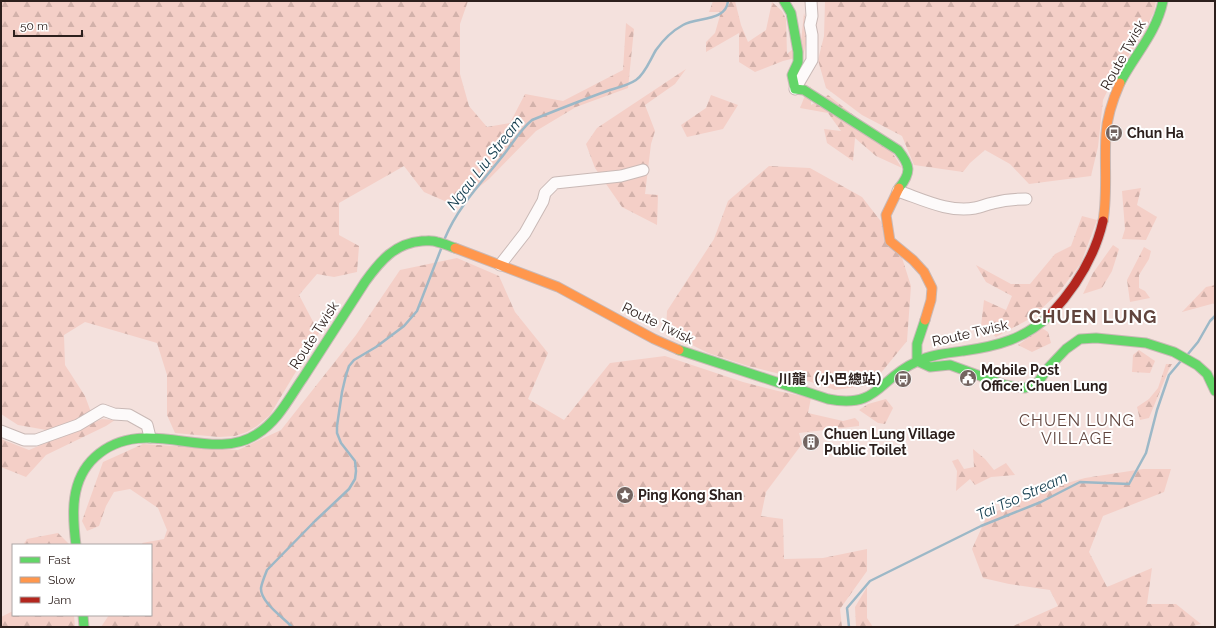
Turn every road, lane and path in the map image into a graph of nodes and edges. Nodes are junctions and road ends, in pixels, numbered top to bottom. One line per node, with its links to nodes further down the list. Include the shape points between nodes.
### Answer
1 (784, 1): 4 (main road, via 791,13 798,52 798,62 792,75)
2 (811, 1): 4 (street, via 812,60)
3 (1163, 1): 9 (main road, Route Twisk, via 1157,22 1125,74 1111,104 1106,133 1104,220 1092,253 1067,295 1042,322 1011,340)
4 (795, 89): 6 (main road, via 804,90 898,150 906,160 908,168 907,178)
5 (643, 170): 8 (street, via 621,176 555,183 545,193 525,233)
6 (898, 191): 7 (street, via 954,208 974,208 1014,199); 9 (main road, via 886,215 890,241 924,272 932,288 931,300 917,344)
7 (1026, 199)
8 (500, 265): 9 (main road, Route Twisk, via 558,287 679,350 834,400 852,402 863,399); 12 (main road, Route Twisk, via 436,241 420,240 394,249 358,292 275,420 261,432 237,443 219,444)
9 (917, 361): 10 (main road, via 930,367 950,365 1005,385 1026,388 1038,382 1066,349 1080,339 1146,343 1174,352 1197,365 1207,374)
10 (1215, 391)
11 (1, 431): 12 (street, via 24,440 36,440 78,425 103,410 130,415 147,425)
12 (150, 438): 13 (main road, Route Twisk, via 134,438 115,443 103,450 86,467 74,499)
13 (76, 544)
14 (83, 616): 15 (main road)
15 (84, 627)

